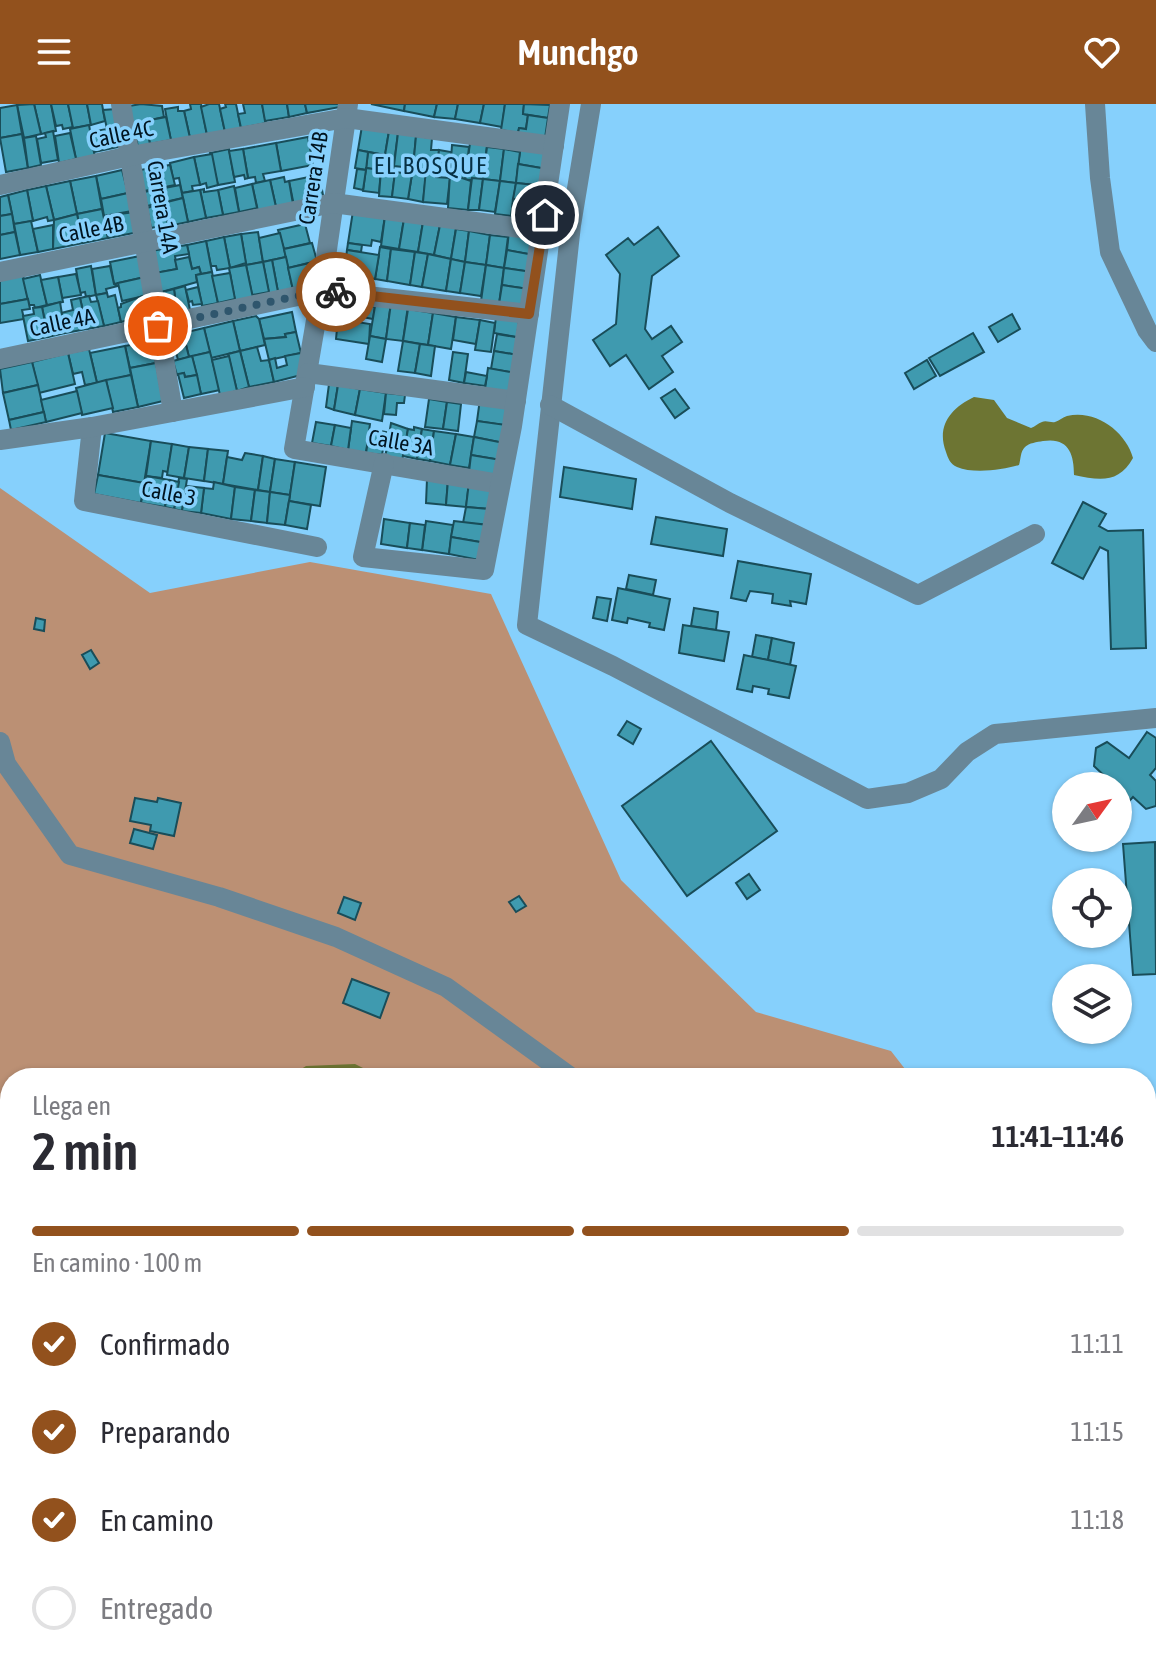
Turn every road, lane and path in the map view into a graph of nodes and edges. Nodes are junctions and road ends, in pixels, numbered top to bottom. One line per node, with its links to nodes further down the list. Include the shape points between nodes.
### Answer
1 (121, 104): 7 (street, Carrera 14A)
2 (560, 104): 6 (street)
3 (591, 104): 20 (street)
4 (1095, 104): 16 (street, via 1110,252)
5 (347, 111): 6 (street, Calle 4C); 7 (street, Calle 4C); 9 (street, Carrera 14B)
6 (554, 146): 10 (street)
7 (130, 156): 8 (street, Calle 4C); 11 (street, Carrera 14A)
8 (0, 185)
9 (333, 203): 10 (street, Calle 4B); 11 (street, Calle 4B); 13 (street, Carrera 14B)
10 (542, 231): 14 (street)
11 (145, 243): 12 (street, Calle 4B); 15 (street, Carrera 14A)
12 (0, 272)
13 (321, 291): 14 (street, Calle 4A); 15 (street, Calle 4A); 18 (street, Carrera 14B)
14 (529, 314): 19 (street)
15 (158, 326): 17 (street, Calle 4A); 21 (street, Carrera 14A)
16 (1156, 342)
17 (0, 359)
18 (306, 380): 19 (street); 21 (street); 24 (street, Carrera 14B)
19 (516, 401): 26 (street)
20 (550, 405): 27 (street, via 730,503 918,595); 29 (street, via 527,625 867,799 908,793 941,779 967,752 995,734)
21 (173, 412): 22 (street)
22 (92, 427): 23 (street); 28 (street, Calle 3, via 84,501)
23 (0, 438)
24 (294, 449): 25 (street, Calle 3A)
25 (384, 463): 26 (street, Calle 3A); 26 (street, via 363,557 484,570)
26 (500, 484)
27 (1035, 534)
28 (317, 547)
29 (1156, 718)
30 (0, 742): 31 (street, via 6,764 70,855 336,937 446,987)
31 (558, 1068)

